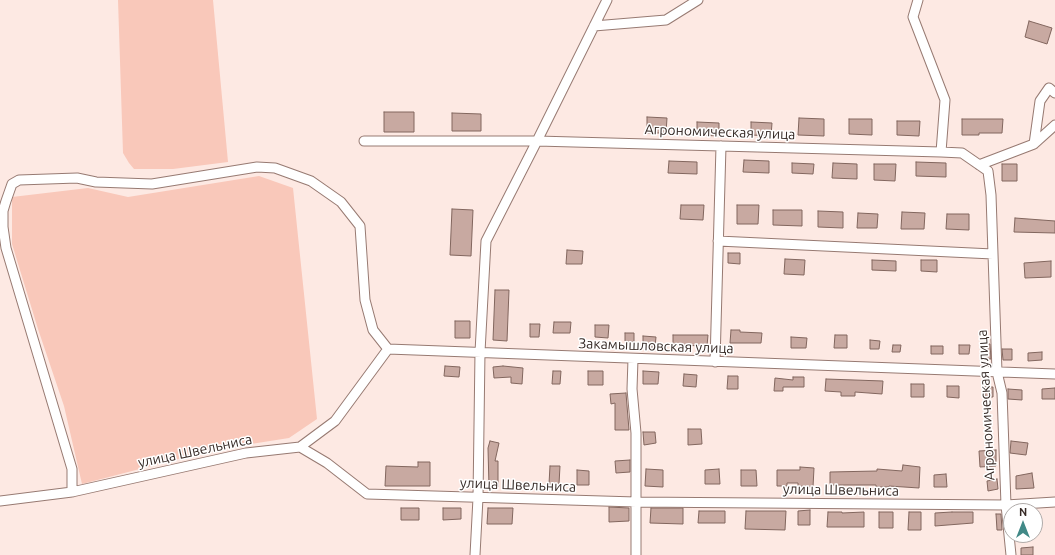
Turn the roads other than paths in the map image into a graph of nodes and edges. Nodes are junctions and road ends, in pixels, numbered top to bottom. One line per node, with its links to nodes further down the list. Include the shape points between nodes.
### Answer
1 (607, 0): 4 (street)
2 (698, 0): 4 (street, via 666,20)
3 (918, 0): 11 (street, via 913,17 945,100)
4 (594, 26): 8 (street)
5 (1055, 93): 9 (street, via 1049,88 1040,101)
6 (1055, 125): 9 (street)
7 (364, 141): 8 (street, Агрономическая улица)
8 (537, 141): 10 (street, Агрономическая улица); 17 (street, via 486,241)
9 (1034, 144): 12 (street)
10 (721, 146): 11 (street, Агрономическая улица); 14 (street)
11 (941, 152): 12 (street, Агрономическая улица, via 962,154)
12 (979, 165): 15 (street, Агрономическая улица, via 988,171)
13 (2, 211): 16 (street, via 12,184 18,180 77,178 96,182 152,184 257,167 275,168 311,181 341,202 360,226 364,300 373,330); 23 (street, via 6,248 72,469)
14 (718, 241): 15 (street); 19 (street)
15 (993, 254): 20 (street, Агрономическая улица)
16 (388, 348): 17 (street, Закамышловская улица); 22 (street, via 335,421)
17 (480, 352): 18 (street, Закамышловская улица); 24 (street)
18 (633, 359): 19 (street, Закамышловская улица); 26 (street)
19 (715, 362): 20 (street, Закамышловская улица)
20 (997, 372): 21 (street, Закамышловская улица); 28 (street, Агрономическая улица, via 1002,393)
21 (1055, 374)
22 (300, 447): 23 (street, улица Швельниса, via 246,453); 24 (street, улица Швельниса, via 327,463 367,494)
23 (72, 492): 25 (street, улица Швельниса)
24 (478, 498): 26 (street, улица Швельниса); 32 (street)
25 (0, 502)
26 (636, 502): 30 (street, улица Швельниса); 33 (street)
27 (1055, 502): 29 (street, улица Швельниса)
28 (1006, 503)
29 (1039, 503)
30 (1003, 505)
31 (1010, 543): 34 (street, Агрономическая улица)
32 (475, 555)
33 (636, 555)
34 (1011, 555)

